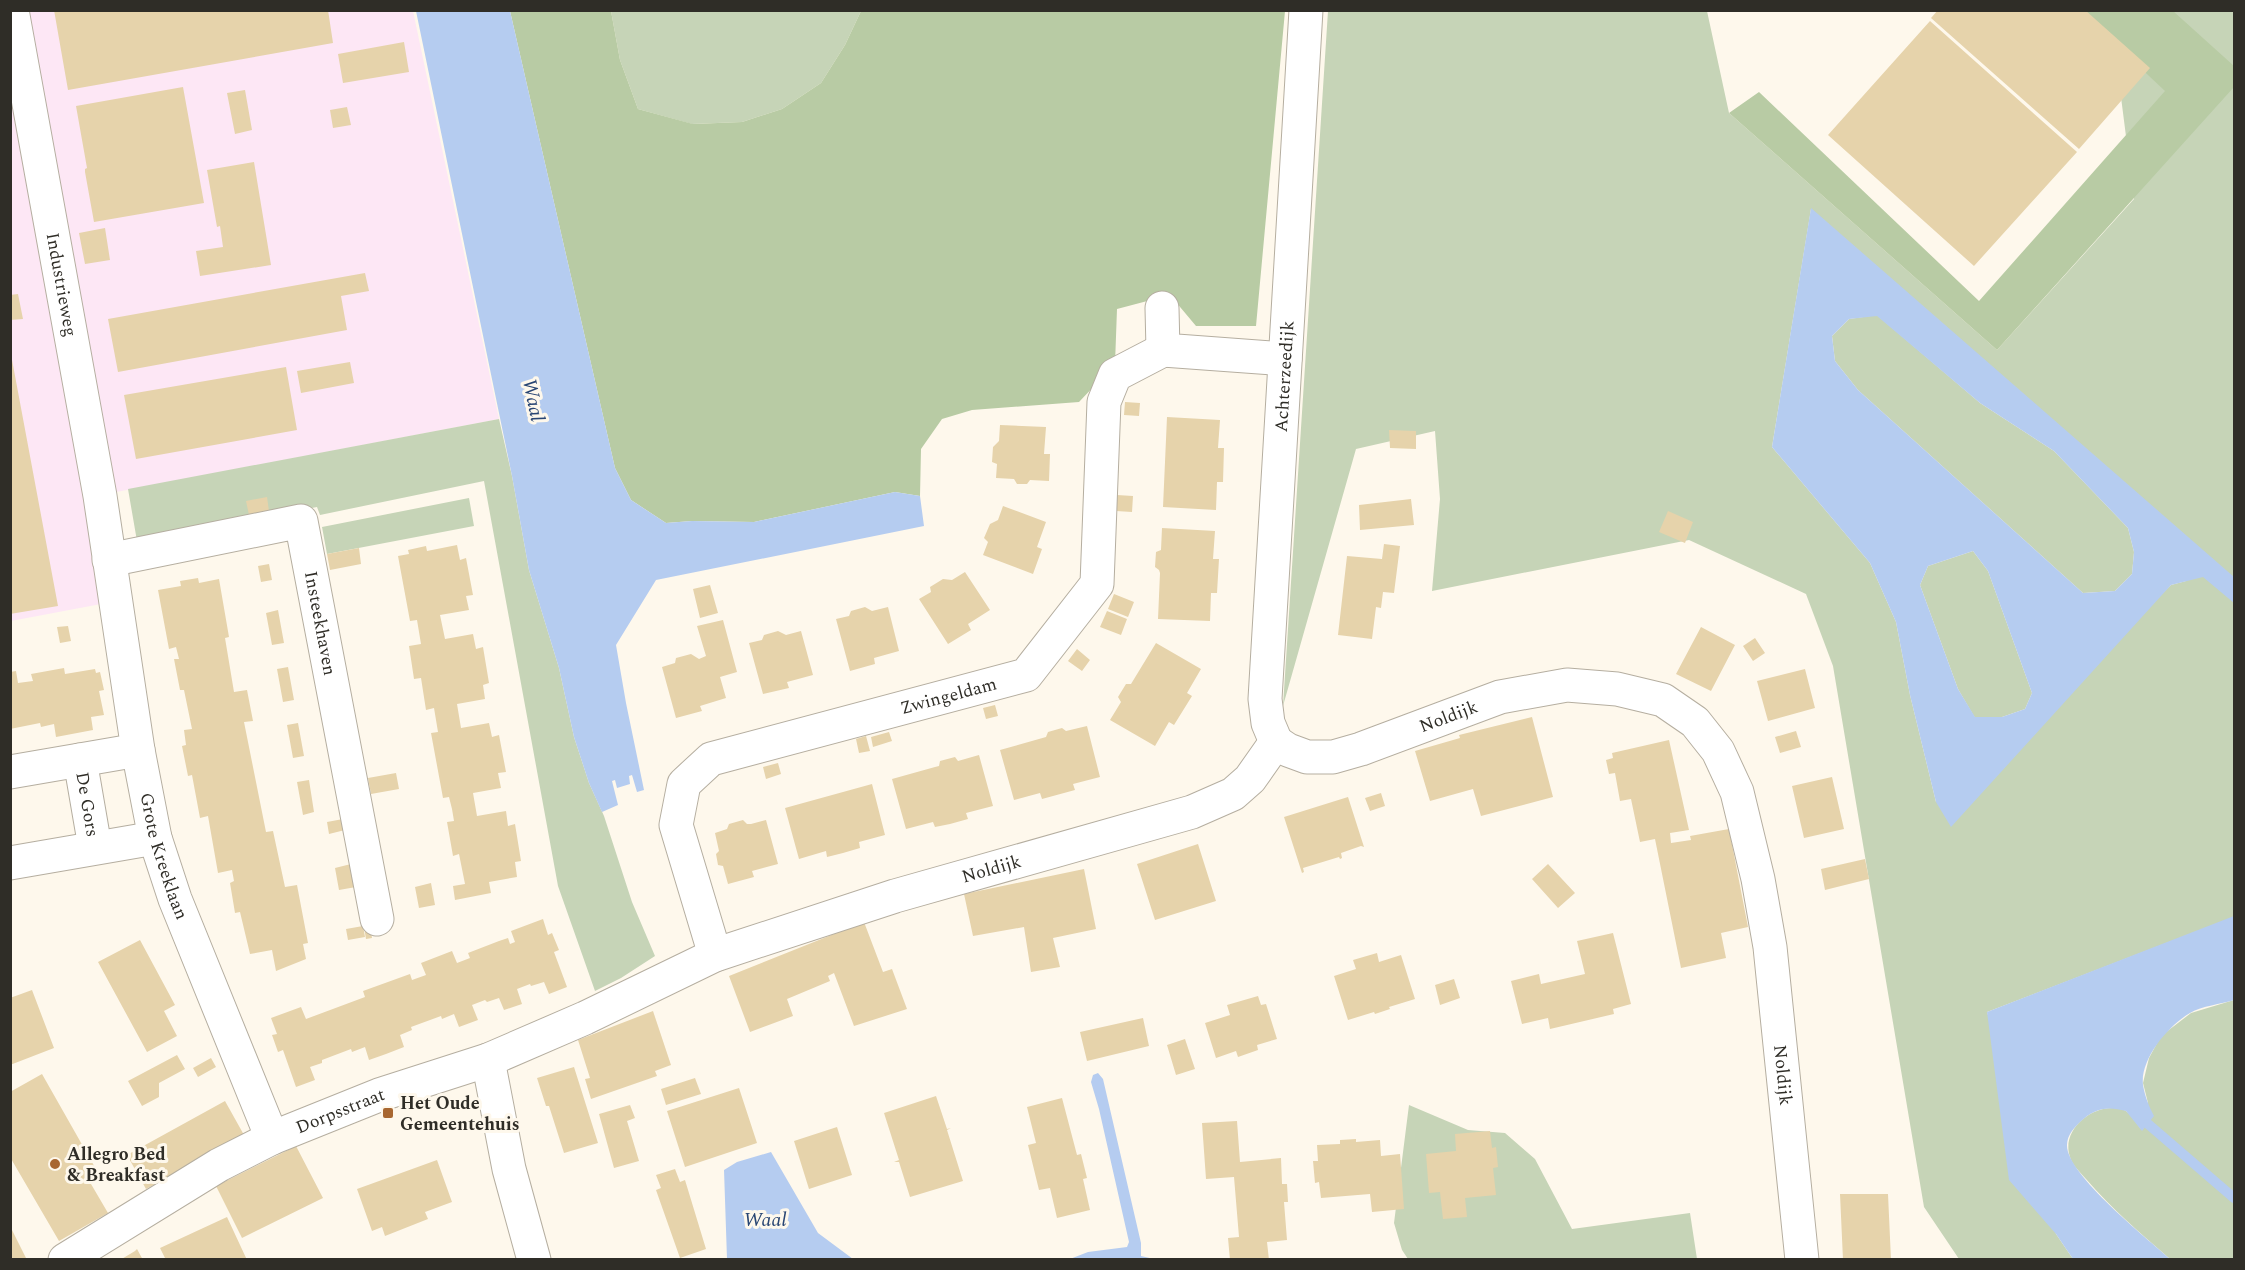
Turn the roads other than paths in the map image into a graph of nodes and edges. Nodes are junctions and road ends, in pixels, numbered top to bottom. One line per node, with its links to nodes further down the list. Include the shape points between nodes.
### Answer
1 (12, 10): 3 (street, Industrieweg)
2 (1306, 10): 6 (street, Achterzeedijk)
3 (19, 102): 7 (street, Industrieweg, via 100,496)
4 (1162, 308): 5 (street)
5 (1163, 350): 6 (street); 16 (street, Zwingeldam, via 1115,375 1104,402 1097,584 1026,675 711,759 684,784 676,825)
6 (1285, 358): 8 (street, Achterzeedijk, via 1266,699 1268,723)
7 (109, 560): 9 (street, Grote Kreeklaan); 15 (street, Insteekhaven, via 301,521)
8 (1276, 742): 16 (street, Noldijk, via 1250,779 1233,794 1192,812 895,896); 21 (street, Noldijk, via 1307,758 1332,756 1500,697 1567,685 1617,689 1663,700 1695,722 1718,751 1737,792 1758,879 1770,947)
9 (138, 750): 10 (street, De Gors); 12 (street, Grote Kreeklaan)
10 (80, 760): 11 (street, De Gors); 13 (street, De Gors)
11 (10, 772)
12 (155, 838): 13 (street, De Gors); 18 (street, Grote Kreeklaan, via 175,899)
13 (95, 847): 14 (street, De Gors)
14 (10, 863)
15 (377, 919)
16 (694, 965): 17 (street, Dorpsstraat)
17 (488, 1060): 18 (street, Dorpsstraat, via 379,1095); 20 (street, via 509,1169)
18 (272, 1138): 19 (street, Dorpsstraat, via 219,1165)
19 (65, 1260)
20 (534, 1260)
21 (1802, 1260)

